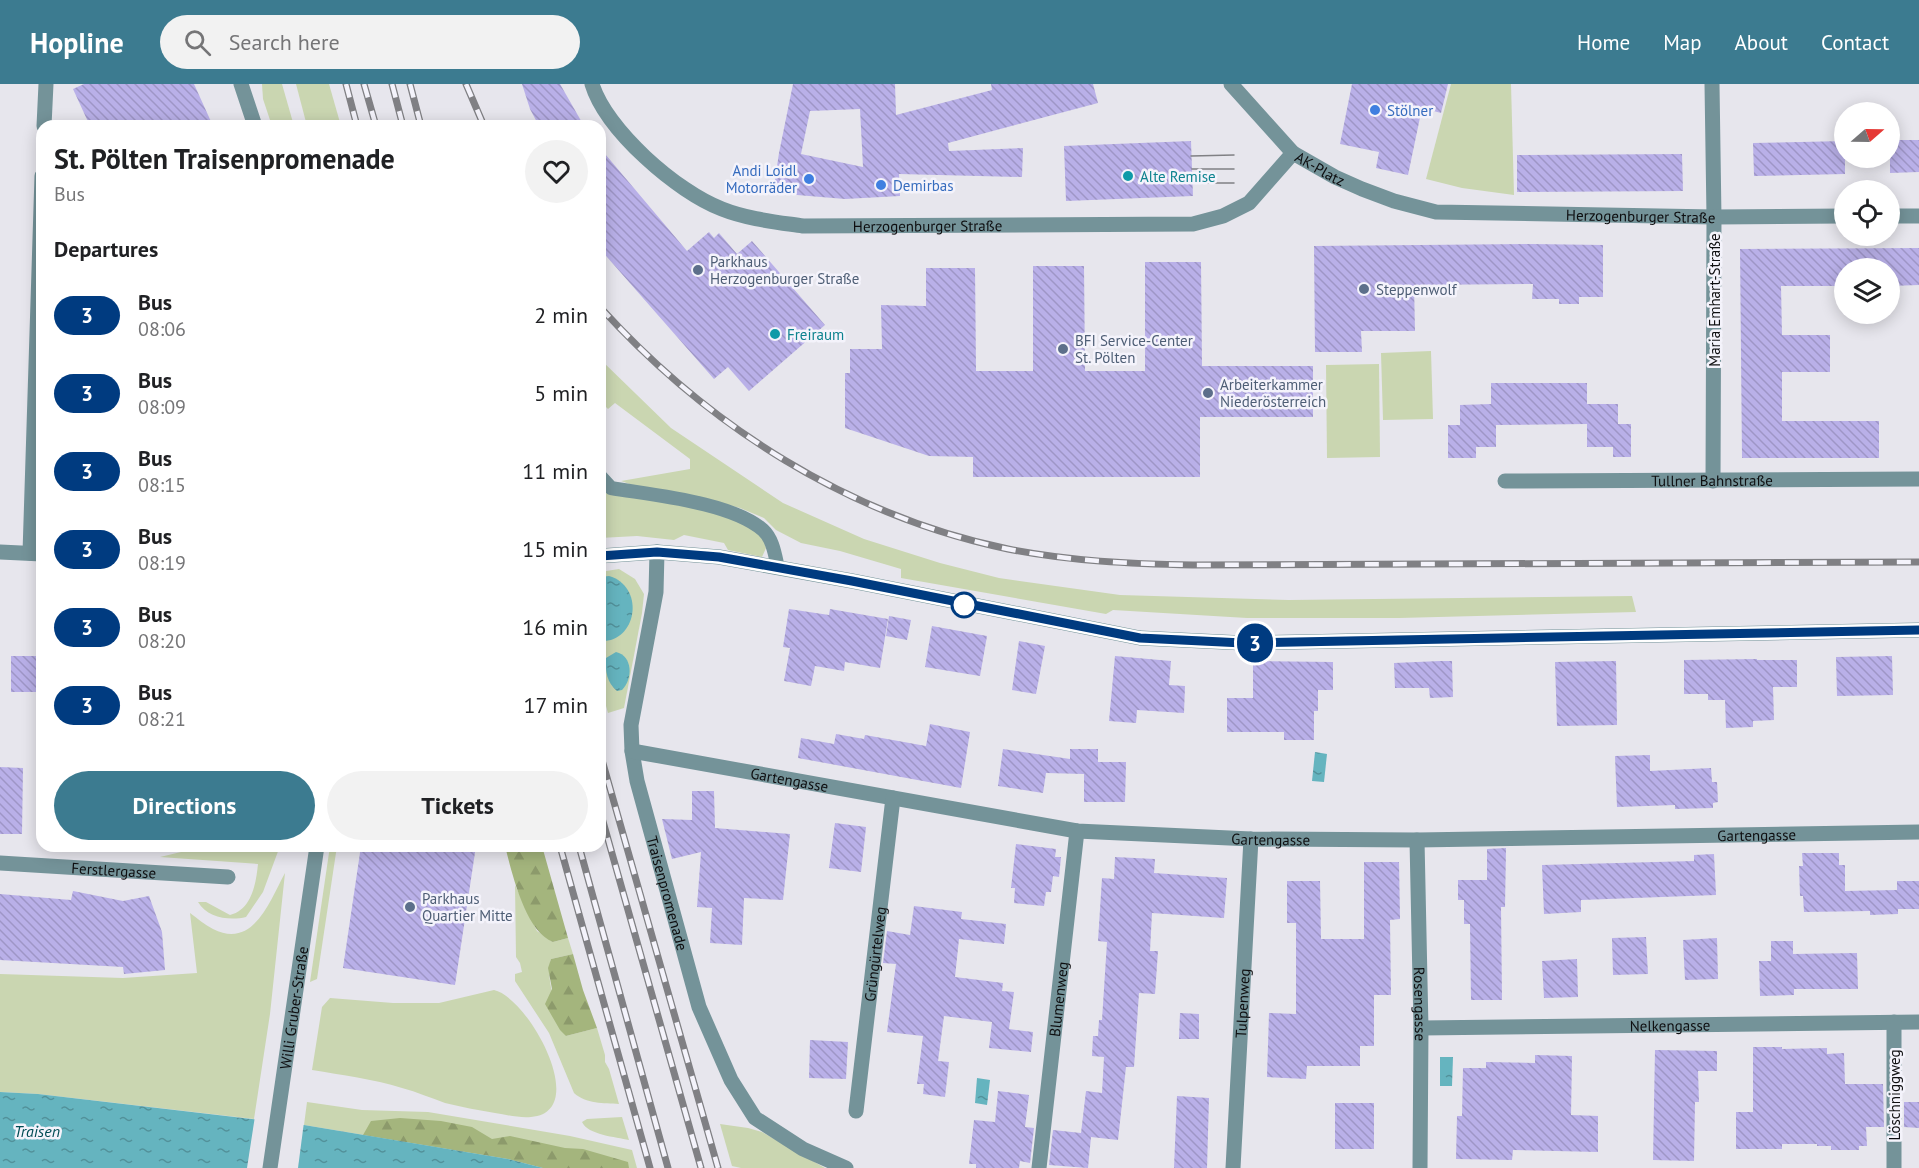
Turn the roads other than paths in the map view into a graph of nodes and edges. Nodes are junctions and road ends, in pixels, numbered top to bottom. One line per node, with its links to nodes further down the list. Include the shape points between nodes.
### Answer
1 (46, 84): 6 (street)
2 (241, 84): 7 (street)
3 (592, 84): 8 (street, Herzogenburger Straße, via 619,130 682,187 721,209 803,226 1193,224 1223,216 1249,203)
4 (1231, 84): 8 (street, AK-Platz)
5 (1712, 84): 13 (street, Maria Emhart-Straße)
6 (44, 120)
7 (252, 120)
8 (1293, 153): 9 (street, AK-Platz, via 1362,189)
9 (1436, 212): 13 (street, Herzogenburger Straße)
10 (1834, 216): 13 (street, Herzogenburger Straße)
11 (1900, 216): 12 (street)
12 (1919, 216)
13 (1714, 217): 16 (street, Maria Emhart-Straße)
14 (1919, 479): 16 (street, Tullner Bahnstraße)
15 (1505, 481): 16 (street, Tullner Bahnstraße)
16 (1713, 481)
17 (606, 483): 22 (lane, via 611,488 738,515 763,530 773,546)
18 (0, 552): 20 (street)
19 (657, 552): 21 (street); 22 (street, via 719,557); 24 (street, Traisenpromenade, via 656,592 631,725)
20 (36, 553)
21 (606, 556)
22 (778, 568): 23 (street, via 1140,638 1243,643)
23 (1919, 630)
24 (632, 751): 25 (street, Gartengasse); 38 (street, Traisenpromenade, via 699,1007 731,1080 755,1118 803,1149)
25 (893, 798): 26 (street, Gartengasse); 36 (street, Grüngürtelweg)
26 (1077, 831): 28 (street, Gartengasse); 39 (street, Blumenweg)
27 (1919, 832): 29 (street, Gartengasse)
28 (1251, 839): 29 (street, Gartengasse); 40 (street, Tulpenweg)
29 (1417, 840): 35 (street, Rosengasse)
30 (316, 852): 37 (street, Willi Gruber-Straße)
31 (0, 863): 32 (street, Ferstlergasse)
32 (228, 878)
33 (1894, 1022): 34 (street, Nelkengasse); 35 (street, Nelkengasse); 42 (street, Löschniggweg)
34 (1919, 1022)
35 (1421, 1028): 41 (street, Rosengasse)
36 (856, 1112)
37 (270, 1168)
38 (846, 1168)
39 (1039, 1168)
40 (1233, 1168)
41 (1420, 1168)
42 (1894, 1168)

